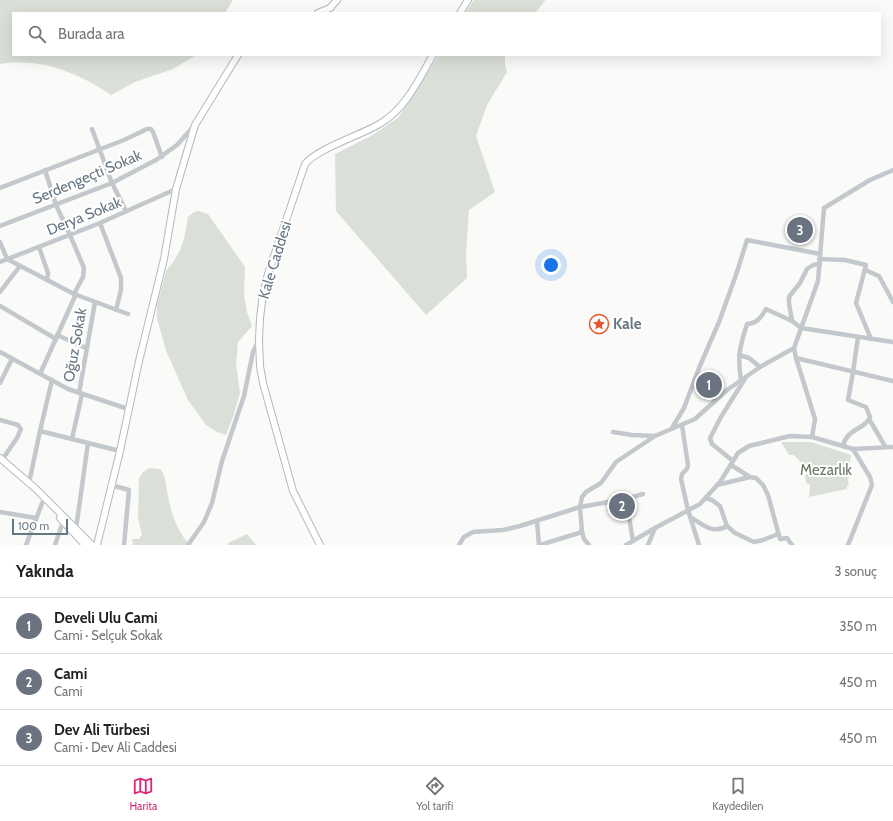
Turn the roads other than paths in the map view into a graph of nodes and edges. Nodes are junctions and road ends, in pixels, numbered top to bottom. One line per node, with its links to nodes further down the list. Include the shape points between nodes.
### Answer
1 (337, 0): 3 (street, via 328,10)
2 (468, 0): 4 (street)
3 (321, 12)
4 (461, 12)
5 (237, 56): 7 (street)
6 (432, 56): 42 (street, Kale Caddesi, via 411,92 392,114 381,123 319,152 305,164 265,284)
7 (195, 124): 10 (street, Serdengeçti Sokak, via 177,145); 15 (street)
8 (92, 129): 9 (street)
9 (100, 149): 10 (street, via 148,129 152,130); 11 (street); 13 (street)
10 (162, 157): 13 (street, Serdengeçti Sokak)
11 (45, 170): 14 (street); 16 (street)
12 (893, 170): 23 (street, via 870,180 824,208)
13 (112, 183): 16 (street, Serdengeçti Sokak); 17 (street)
14 (0, 188)
15 (176, 188): 17 (street, Derya Sokak); 59 (street, via 164,259)
16 (56, 205): 19 (street, Serdengeçti Sokak); 20 (street)
17 (126, 211): 18 (street, Derya Sokak)
18 (100, 223): 20 (street, Derya Sokak); 35 (street, via 121,278)
19 (0, 226)
20 (70, 235): 22 (street, Derya Sokak); 31 (street, via 84,271)
21 (0, 242): 24 (street)
22 (39, 247): 24 (street, Derya Sokak); 29 (street)
23 (820, 254): 26 (street); 63 (street, via 747,240 719,322 684,408)
24 (7, 260): 25 (street, Derya Sokak); 27 (street)
25 (0, 262)
26 (819, 262): 28 (street, via 845,260 866,265); 37 (street, via 809,267 790,294); 38 (street, via 818,285)
27 (20, 266): 29 (street); 30 (street)
28 (865, 270): 33 (street, via 879,276); 41 (street, via 856,303)
29 (48, 280): 31 (street)
30 (0, 292)
31 (75, 294): 32 (street); 39 (street)
32 (95, 302): 35 (street); 44 (street, Oğuz Sokak)
33 (893, 302)
34 (0, 306): 39 (street)
35 (116, 310): 36 (street)
36 (128, 314)
37 (792, 321): 38 (street); 47 (street, via 766,308 759,320 747,324)
38 (801, 328): 40 (street); 45 (street)
39 (56, 337): 44 (street); 52 (street)
40 (858, 337): 41 (street); 51 (street)
41 (871, 339): 43 (street)
42 (259, 340): 105 (street, via 252,357 244,396 222,461 212,503 204,522); 106 (street, Kale Caddesi, via 263,383 288,475 293,491)
43 (893, 342)
44 (86, 348): 58 (street, Oğuz Sokak)
45 (794, 348): 48 (street); 50 (street)
46 (0, 352): 49 (street)
47 (739, 355): 50 (street, via 749,358); 55 (street)
48 (796, 358): 51 (street); 67 (street, via 815,419)
49 (12, 359): 52 (street); 57 (street)
50 (760, 367): 53 (street)
51 (853, 372): 56 (street); 60 (street, via 848,400 866,407 870,412)
52 (40, 374): 54 (street)
53 (747, 376): 55 (street); 76 (street, via 710,438)
54 (52, 380): 58 (street); 64 (street)
55 (741, 380): 62 (street, via 726,390 700,415)
56 (893, 380)
57 (0, 384)
58 (80, 393): 59 (street); 68 (street, Oğuz Sokak)
59 (128, 409): 74 (street)
60 (870, 419): 70 (street, via 848,435); 71 (street)
61 (0, 420): 75 (street, via 18,425 21,429)
62 (682, 425): 63 (street); 86 (street, via 688,465 681,479)
63 (672, 428): 66 (street)
64 (40, 431): 68 (street); 78 (street)
65 (614, 432): 66 (street)
66 (655, 436): 85 (street, via 616,462 601,483 583,495)
67 (812, 437): 70 (street); 76 (street, via 790,436 749,446 740,451)
68 (72, 439): 69 (street)
69 (88, 443): 74 (street); 94 (street)
70 (843, 446): 73 (street)
71 (885, 446): 72 (street); 73 (street)
72 (893, 447)
73 (853, 449): 114 (street, via 872,485)
74 (120, 451): 80 (street)
75 (1, 460): 78 (street); 84 (street)
76 (732, 463): 77 (street); 79 (street)
77 (750, 477): 79 (street); 96 (street, via 758,479 766,489)
78 (29, 483): 94 (street)
79 (717, 485): 82 (street)
80 (111, 486): 103 (street); 104 (street, via 129,490)
81 (643, 494): 83 (street)
82 (706, 498): 86 (street); 92 (street, via 720,506)
83 (626, 499): 85 (street); 97 (street)
84 (43, 501): 89 (street); 91 (street)
85 (580, 507): 90 (street); 95 (street)
86 (688, 510): 88 (street); 93 (street)
87 (0, 512): 89 (street)
88 (690, 517): 92 (street, via 713,530); 112 (street)
89 (36, 518): 99 (street)
90 (537, 521): 107 (street, via 507,529 473,532); 108 (street)
91 (63, 522): 100 (street); 101 (street)
92 (727, 526): 96 (street, via 754,542)
93 (655, 528): 97 (street); 111 (street)
94 (76, 529): 102 (street)
95 (582, 532): 98 (street); 109 (street)
96 (778, 534): 113 (street, via 780,539 787,538)
97 (633, 541): 110 (street)
98 (555, 543): 108 (street)
99 (26, 545)
100 (55, 545)
101 (84, 545)
102 (92, 545)
103 (97, 545)
104 (124, 545)
105 (188, 545)
106 (320, 545)
107 (459, 545)
108 (539, 545)
109 (589, 545)
110 (626, 545)
111 (648, 545)
112 (699, 545)
113 (792, 545)
114 (848, 545)

